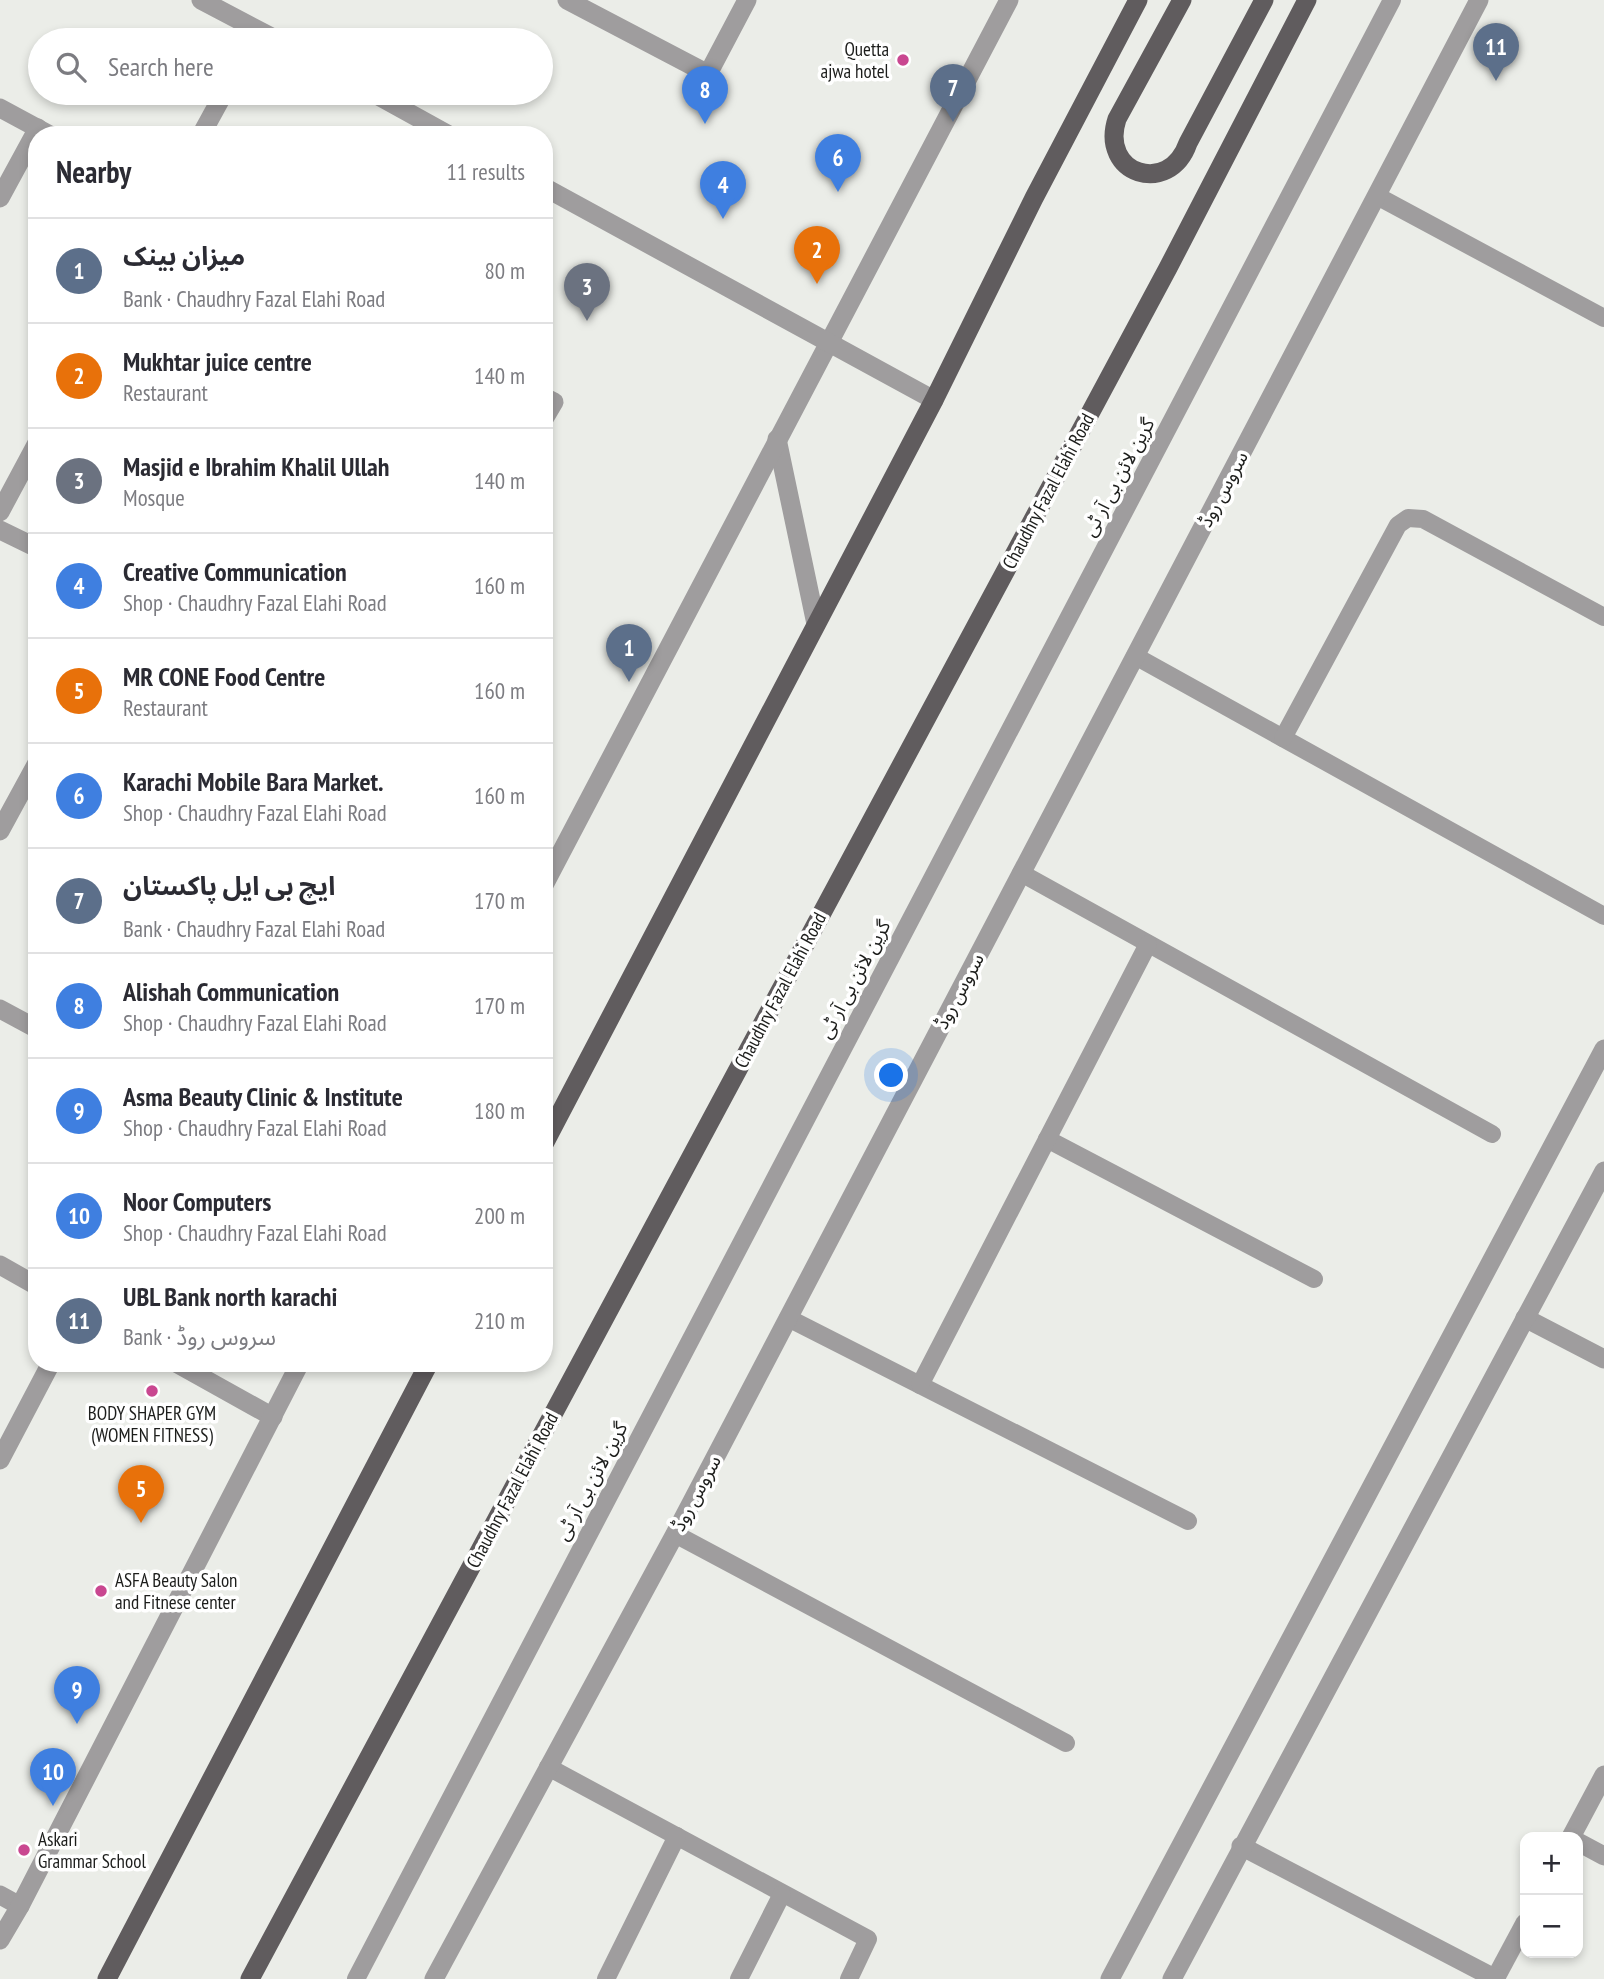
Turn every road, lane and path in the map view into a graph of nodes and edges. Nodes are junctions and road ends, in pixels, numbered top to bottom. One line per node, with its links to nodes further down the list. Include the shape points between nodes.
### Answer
1 (201, 0): 11 (street)
2 (747, 0): 10 (street, via 708,74)
3 (1009, 0): 23 (street)
4 (1138, 0): 24 (main road)
5 (1182, 0): 6 (main road, via 1113,131 1118,156 1138,173 1164,172 1183,156)
6 (1264, 0)
7 (1307, 0): 76 (main road, Chaudhry Fazal Elahi Road, via 1168,268)
8 (1392, 0): 77 (lane, گرین لائن بی آر ٹی)
9 (1479, 0): 20 (street, سروس روڈ)
10 (571, 1)
11 (244, 28)
12 (217, 105): 16 (street)
13 (395, 105): 17 (street)
14 (0, 108): 15 (street)
15 (34, 126)
16 (206, 126)
17 (433, 126)
18 (28, 155): 21 (street)
19 (553, 192): 23 (street)
20 (1377, 195): 22 (lane); 32 (street, سروس روڈ)
21 (0, 198)
22 (1604, 318)
23 (827, 342): 24 (street); 25 (street)
24 (934, 400): 31 (main road)
25 (777, 439): 31 (street); 36 (street)
26 (28, 460): 27 (street)
27 (0, 512)
28 (0, 530): 29 (street)
29 (28, 544)
30 (1604, 617): 33 (lane, via 1423,519 1408,518 1398,525)
31 (816, 624): 43 (main road)
32 (1135, 656): 33 (lane); 37 (street, سروس روڈ)
33 (1283, 738): 38 (lane)
34 (28, 780): 35 (street)
35 (0, 831)
36 (553, 868)
37 (1021, 873): 39 (lane); 50 (street, سروس روڈ)
38 (1604, 916)
39 (1148, 944): 44 (lane); 45 (lane)
40 (0, 1009): 41 (street)
41 (28, 1025)
42 (1604, 1049): 82 (street)
43 (553, 1127)
44 (1492, 1134)
45 (1047, 1139): 48 (lane); 57 (lane)
46 (1604, 1171): 51 (street)
47 (0, 1265): 49 (street)
48 (1314, 1279)
49 (28, 1281)
50 (788, 1318): 57 (lane); 61 (street, سروس روڈ)
51 (1525, 1318): 52 (street); 68 (street)
52 (1604, 1359)
53 (46, 1372): 59 (street)
54 (192, 1372): 58 (street)
55 (296, 1372): 58 (street)
56 (424, 1372): 75 (main road)
57 (920, 1385): 60 (lane)
58 (273, 1417): 72 (street)
59 (0, 1460)
60 (1188, 1521)
61 (675, 1534): 62 (lane); 63 (street, سروس روڈ)
62 (1066, 1743)
63 (548, 1768): 66 (lane); 78 (street, سروس روڈ)
64 (1604, 1775): 65 (street)
65 (1574, 1832)
66 (677, 1836): 70 (lane); 79 (lane)
67 (1583, 1845): 69 (street)
68 (1241, 1846): 83 (street); 84 (street)
69 (1604, 1856)
70 (782, 1894): 80 (lane); 81 (lane, via 868,1940)
71 (0, 1895): 72 (street)
72 (20, 1906): 74 (street)
73 (1520, 1933): 84 (street)
74 (0, 1940)
75 (107, 1979)
76 (250, 1979)
77 (356, 1979)
78 (434, 1979)
79 (606, 1979)
80 (739, 1979)
81 (849, 1979)
82 (1110, 1979)
83 (1171, 1979)
84 (1496, 1979)

